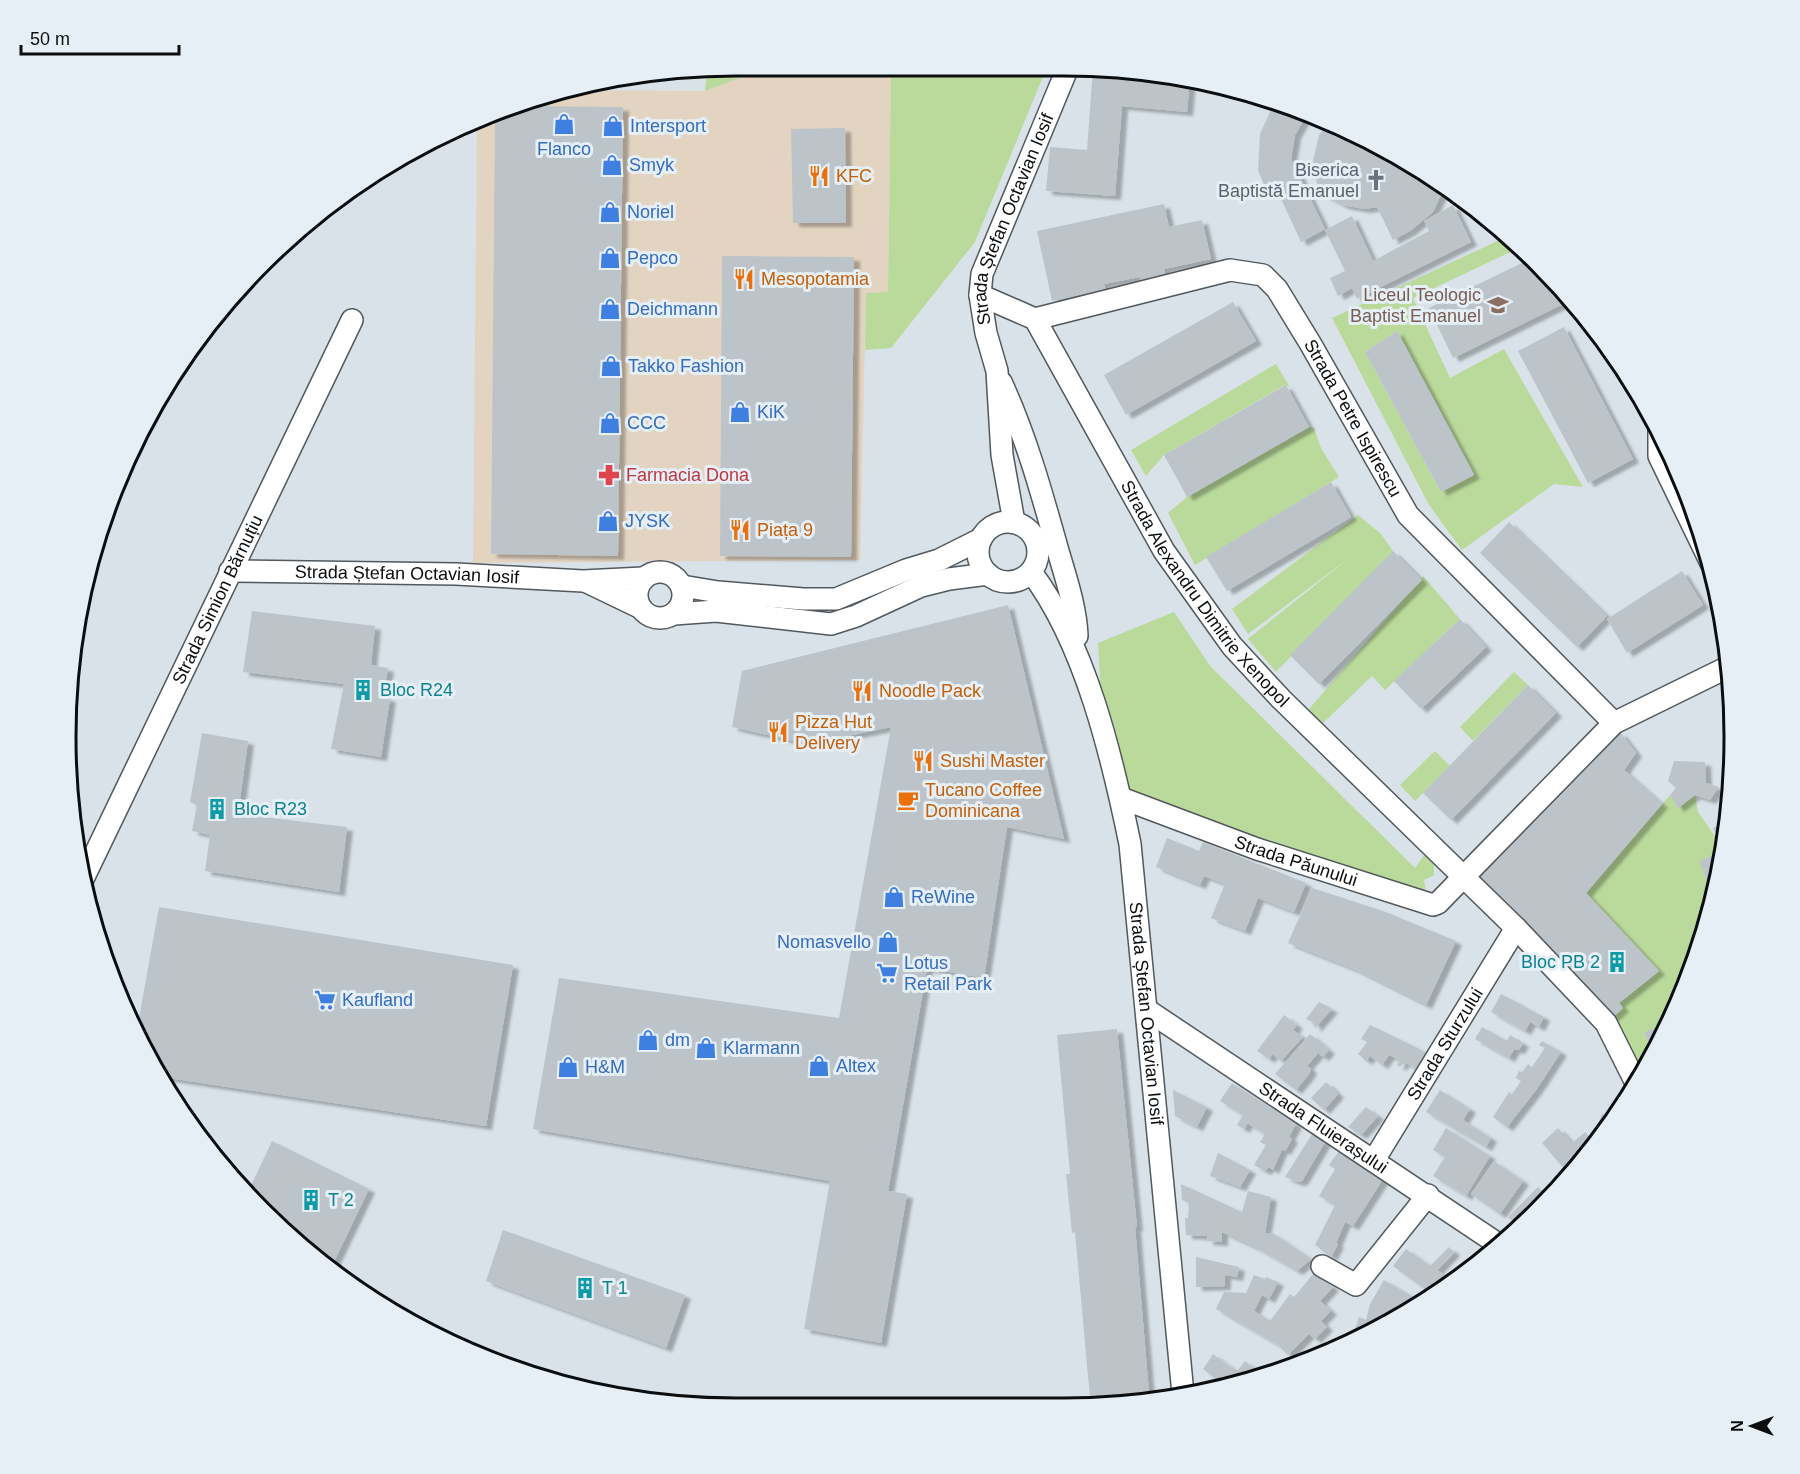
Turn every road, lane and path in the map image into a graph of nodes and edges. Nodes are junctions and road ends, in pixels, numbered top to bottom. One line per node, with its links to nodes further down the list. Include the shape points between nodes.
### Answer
1 (1064, 76): 2 (street, Strada Ștefan Octavian Iosif, via 982,274)
2 (981, 295): 3 (street); 5 (street, Strada Ștefan Octavian Iosif)
3 (1035, 319): 19 (street, Strada Petre Ispirescu, via 1230,270 1263,275 1277,289 1310,343 1408,515); 22 (street, Strada Alexandru Dimitrie Xenopol, via 1164,551 1232,646 1281,699)
4 (352, 320): 9 (street, Strada Simion Bărnuțiu)
5 (997, 371): 8 (street, Strada Ștefan Octavian Iosif, via 1002,455); 17 (street, Strada Ștefan Octavian Iosif, via 1016,414 1044,501 1077,626)
6 (1659, 454): 7 (street)
7 (1674, 487)
8 (996, 529): 10 (street, Strada Ștefan Octavian Iosif, via 978,558); 11 (street, via 1024,526 1037,542 1037,562); 14 (street, Strada Ștefan Octavian Iosif, via 939,560 836,600)
9 (230, 571): 13 (street, Strada Ștefan Octavian Iosif, via 456,574); 21 (street, Strada Simion Bărnuțiu)
10 (988, 574): 11 (street, Strada Ștefan Octavian Iosif, via 1005,582); 16 (street, Strada Ștefan Octavian Iosif, via 921,586 831,624 716,611)
11 (1023, 577): 17 (street, Strada Ștefan Octavian Iosif)
12 (643, 578): 13 (street, Strada Ștefan Octavian Iosif); 14 (street, Strada Ștefan Octavian Iosif, via 664,571); 15 (street, via 636,592)
13 (583, 581): 15 (street, Strada Ștefan Octavian Iosif)
14 (682, 586): 16 (street, via 682,601)
15 (639, 607): 16 (street, Strada Ștefan Octavian Iosif, via 651,617)
16 (674, 614)
17 (1077, 654): 20 (street, Strada Ștefan Octavian Iosif)
18 (1720, 675): 19 (street)
19 (1614, 723): 22 (street)
20 (1121, 798): 22 (street, Strada Păunului, via 1257,849 1428,905 1438,903); 24 (street, Strada Ștefan Octavian Iosif, via 1130,844)
21 (89, 866)
22 (1463, 875): 23 (street, Strada Alexandru Dimitrie Xenopol)
23 (1516, 928): 25 (street, Strada Alexandru Dimitrie Xenopol, via 1606,1023); 26 (street, Strada Sturzului)
24 (1146, 1010): 26 (street, Strada Fluierașului); 30 (street, Strada Ștefan Octavian Iosif)
25 (1631, 1073)
26 (1374, 1160): 27 (street, Strada Fluierașului)
27 (1428, 1195): 28 (street, Strada Fluierașului); 29 (street, via 1356,1285)
28 (1491, 1239)
29 (1322, 1266)
30 (1188, 1386)

